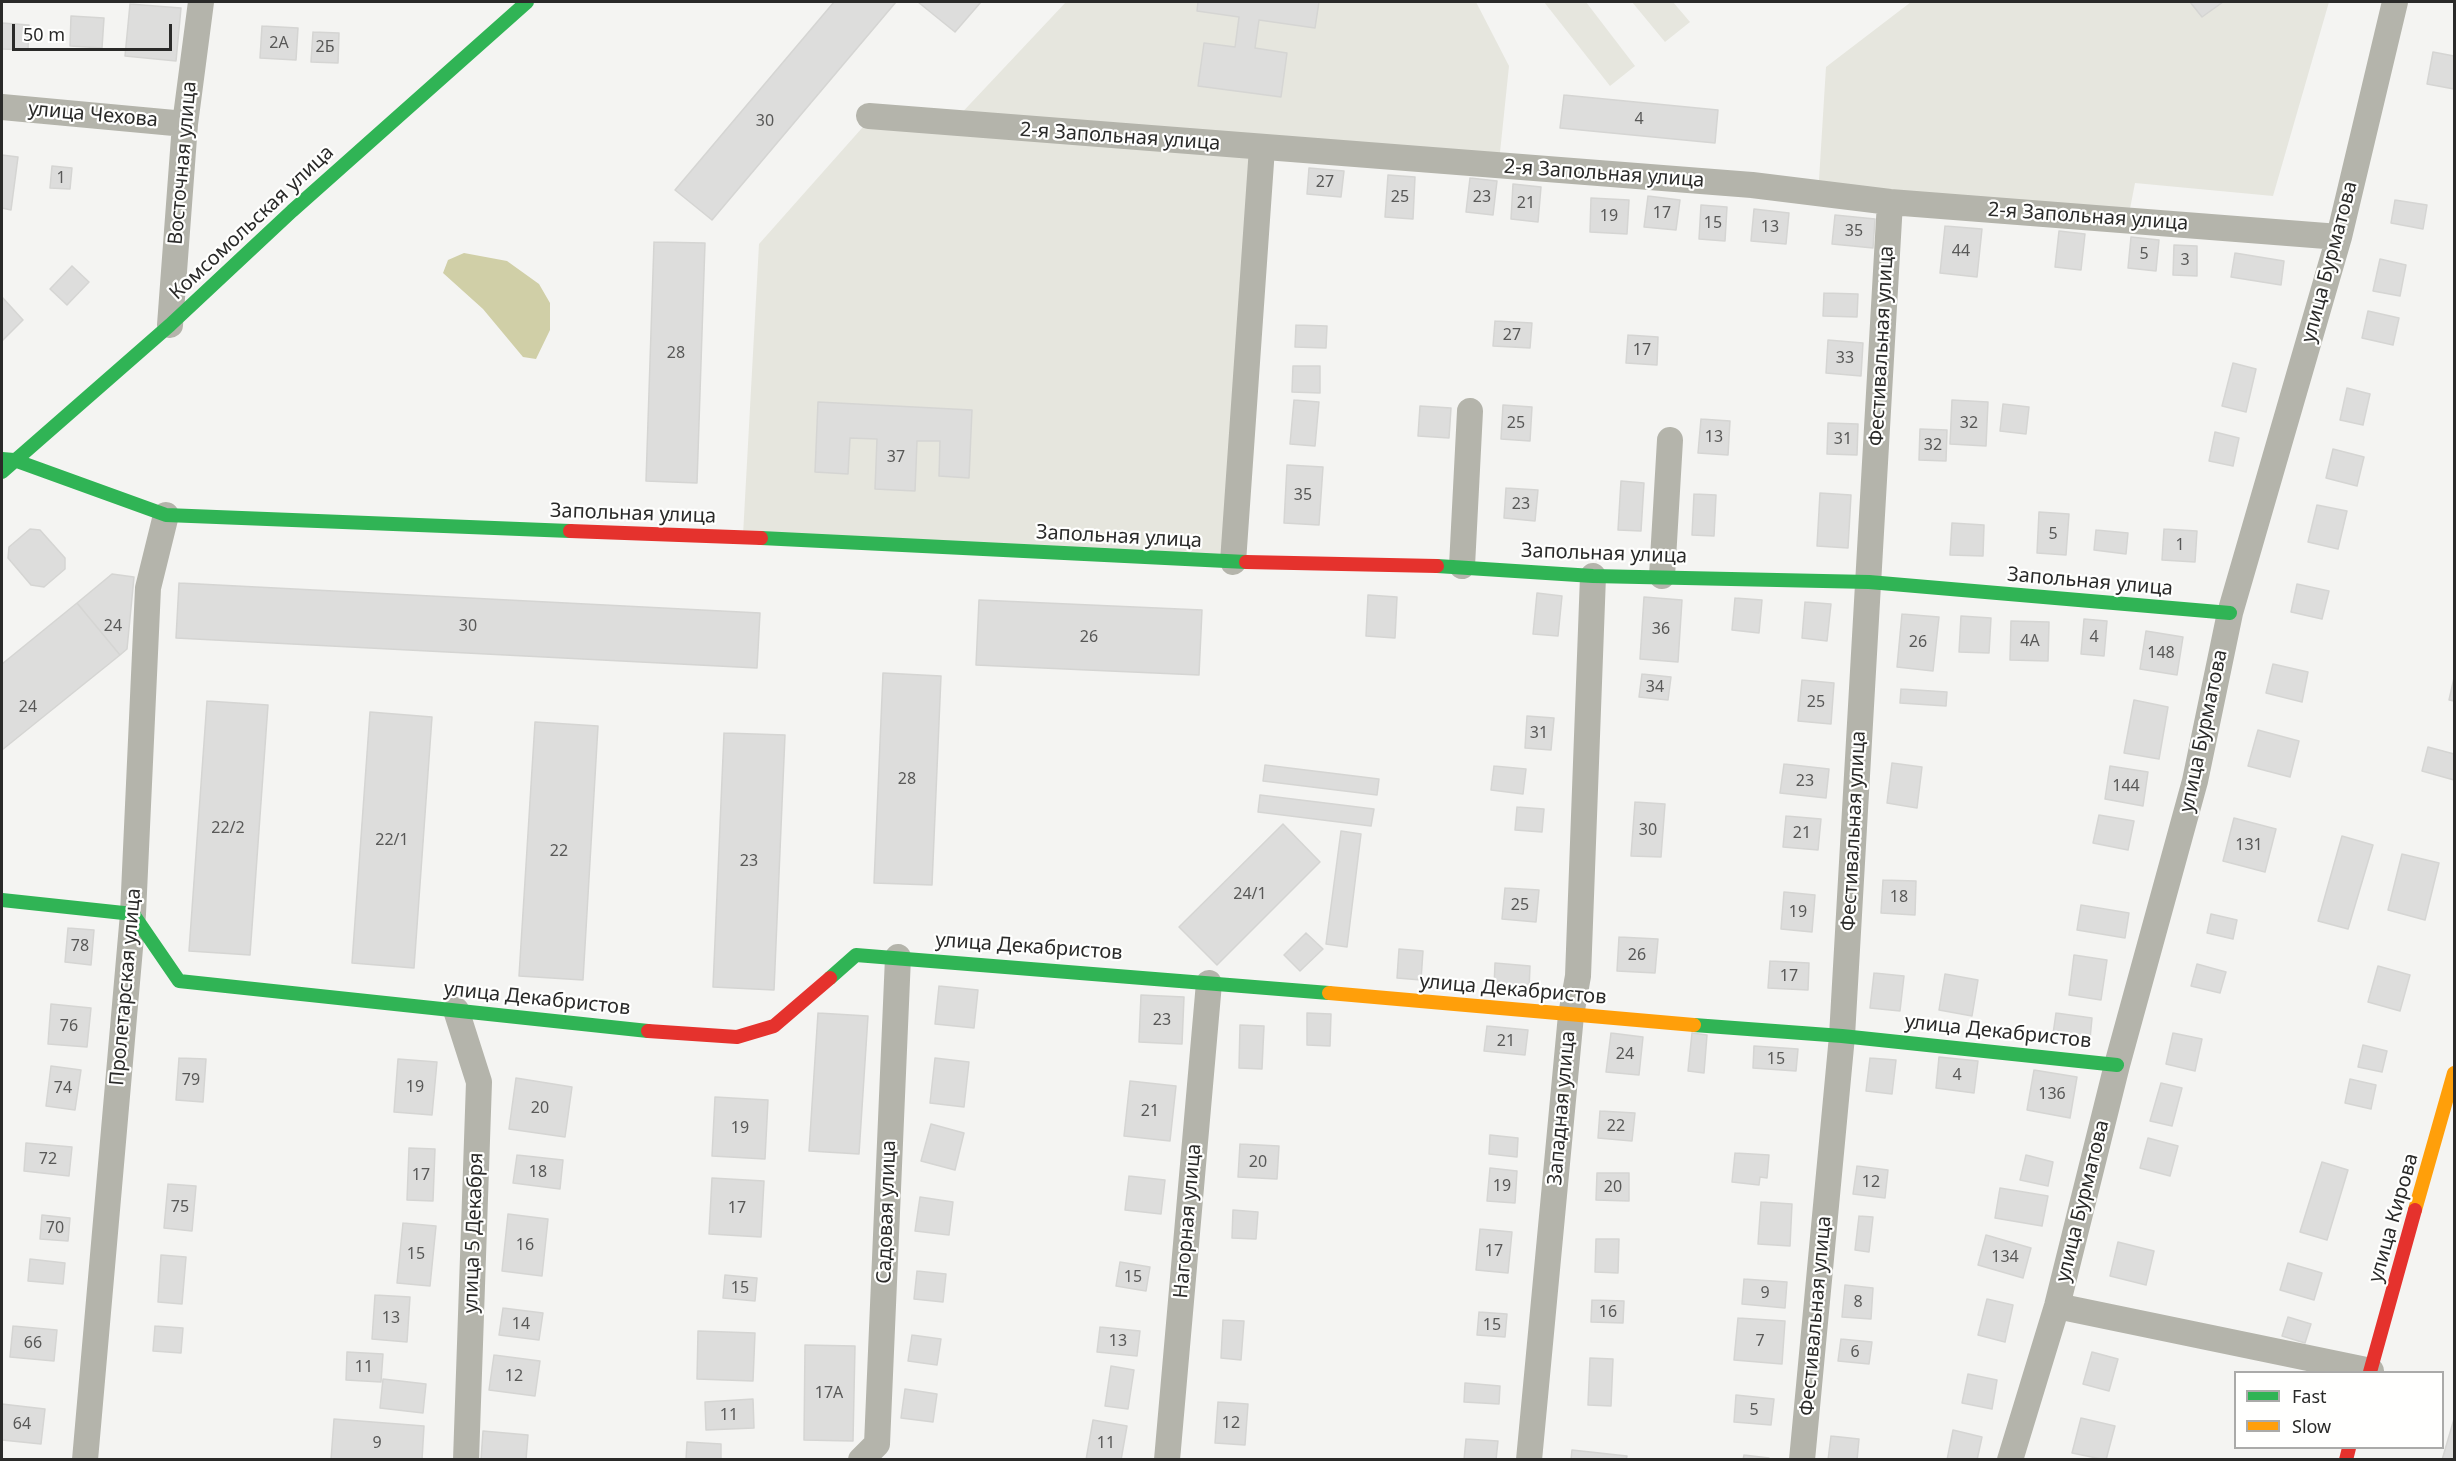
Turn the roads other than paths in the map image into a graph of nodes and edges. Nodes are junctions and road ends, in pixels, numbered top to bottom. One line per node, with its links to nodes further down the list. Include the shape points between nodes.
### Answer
1 (201, 2): 6 (street, Восточная улица)
2 (527, 2): 10 (street, Комсомольская улица)
3 (2395, 2): 9 (street, улица Бурматова)
4 (2, 107): 6 (street, улица Чехова)
5 (869, 116): 7 (street, 2-я Запольная улица)
6 (185, 123): 10 (street, Восточная улица)
7 (1262, 148): 8 (street, 2-я Запольная улица, via 1752,185); 16 (street)
8 (1890, 202): 9 (street, 2-я Запольная улица); 20 (street, Фестивальная улица)
9 (2339, 237): 21 (street, улица Бурматова)
10 (170, 325): 13 (street, Комсомольская улица)
11 (1470, 411): 17 (street)
12 (1670, 440): 19 (street)
13 (8, 459): 14 (street, Комсомольская улица); 15 (street, Запольная улица)
14 (2, 472)
15 (166, 515): 16 (street, Запольная улица, via 838,541); 23 (street, Пролетарская улица, via 148,588)
16 (1233, 562): 17 (street, Запольная улица)
17 (1462, 566): 18 (street, Запольная улица)
18 (1593, 576): 19 (street, Запольная улица); 27 (street, Западная улица, via 1578,976)
19 (1662, 576): 20 (street, Запольная улица)
20 (1869, 582): 21 (street, Запольная улица); 28 (street, Фестивальная улица)
21 (2230, 614): 29 (street, улица Бурматова, via 2195,781)
22 (2, 900): 23 (street)
23 (133, 914): 26 (street, улица Декабристов, via 179,981); 34 (street, Пролетарская улица)
24 (898, 957): 25 (street, улица Декабристов); 26 (street, улица Декабристов, via 856,955 774,1026 737,1037 684,1035); 36 (street, Садовая улица, via 877,1444)
25 (1209, 983): 27 (street, улица Декабристов); 37 (street, Нагорная улица)
26 (456, 1010): 35 (street, улица 5 Декабря, via 479,1082)
27 (1571, 1015): 28 (street, улица Декабристов); 38 (street, Западная улица)
28 (1842, 1036): 29 (street, улица Декабристов); 39 (street, Фестивальная улица)
29 (2117, 1065): 31 (street, улица Бурматова)
30 (2454, 1073): 33 (street, улица Кирова)
31 (2056, 1306): 32 (street); 40 (street, улица Бурматова)
32 (2365, 1371)
33 (2370, 1371)
34 (85, 1460)
35 (466, 1460)
36 (861, 1460)
37 (1167, 1460)
38 (1528, 1460)
39 (1802, 1460)
40 (2010, 1460)

